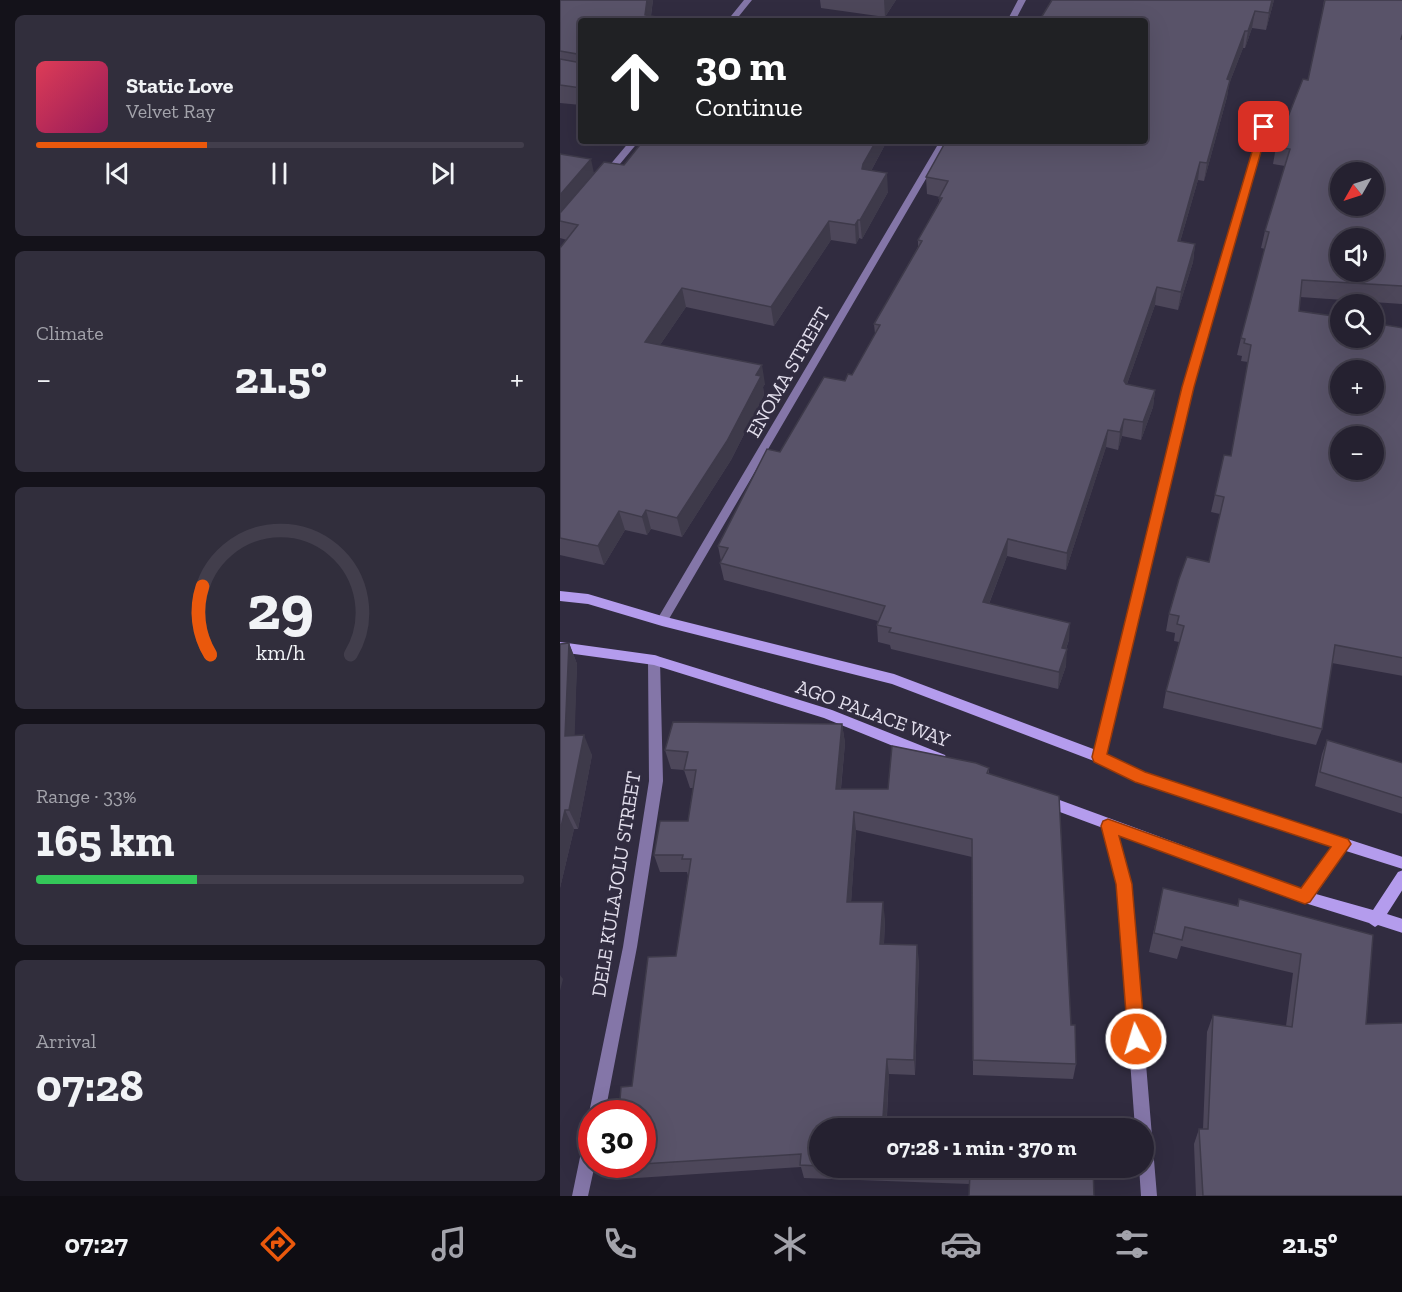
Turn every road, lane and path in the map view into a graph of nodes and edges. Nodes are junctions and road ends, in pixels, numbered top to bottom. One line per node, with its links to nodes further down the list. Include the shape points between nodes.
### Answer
1 (748, 0): 3 (street)
2 (1022, 0): 4 (street)
3 (733, 18)
4 (1013, 18)
5 (1268, 110): 13 (street, via 1188,387)
6 (632, 144): 8 (street)
7 (942, 144): 10 (street, ENOMA STREET)
8 (598, 185)
9 (560, 596): 10 (main road, AGO PALACE WAY, via 588,599)
10 (662, 621): 13 (main road, AGO PALACE WAY, via 894,679)
11 (560, 647): 12 (main road, AGO PALACE WAY)
12 (654, 660): 14 (main road, AGO PALACE WAY, via 827,714); 23 (street, DELE KULAJOLU STREET, via 656,781 630,947)
13 (1099, 757): 17 (main road, AGO PALACE WAY, via 1140,777)
14 (957, 766)
15 (1033, 796): 16 (main road)
16 (1108, 826): 20 (main road); 24 (street, via 1124,884)
17 (1343, 844): 18 (main road, AGO PALACE WAY); 20 (main road)
18 (1403, 864)
19 (1403, 876): 21 (main road)
20 (1305, 897): 21 (main road)
21 (1375, 920): 22 (main road)
22 (1403, 926)
23 (600, 1100)
24 (1143, 1118)
25 (584, 1178): 27 (street)
26 (1148, 1178): 28 (street)
27 (580, 1196)
28 (1149, 1196)

